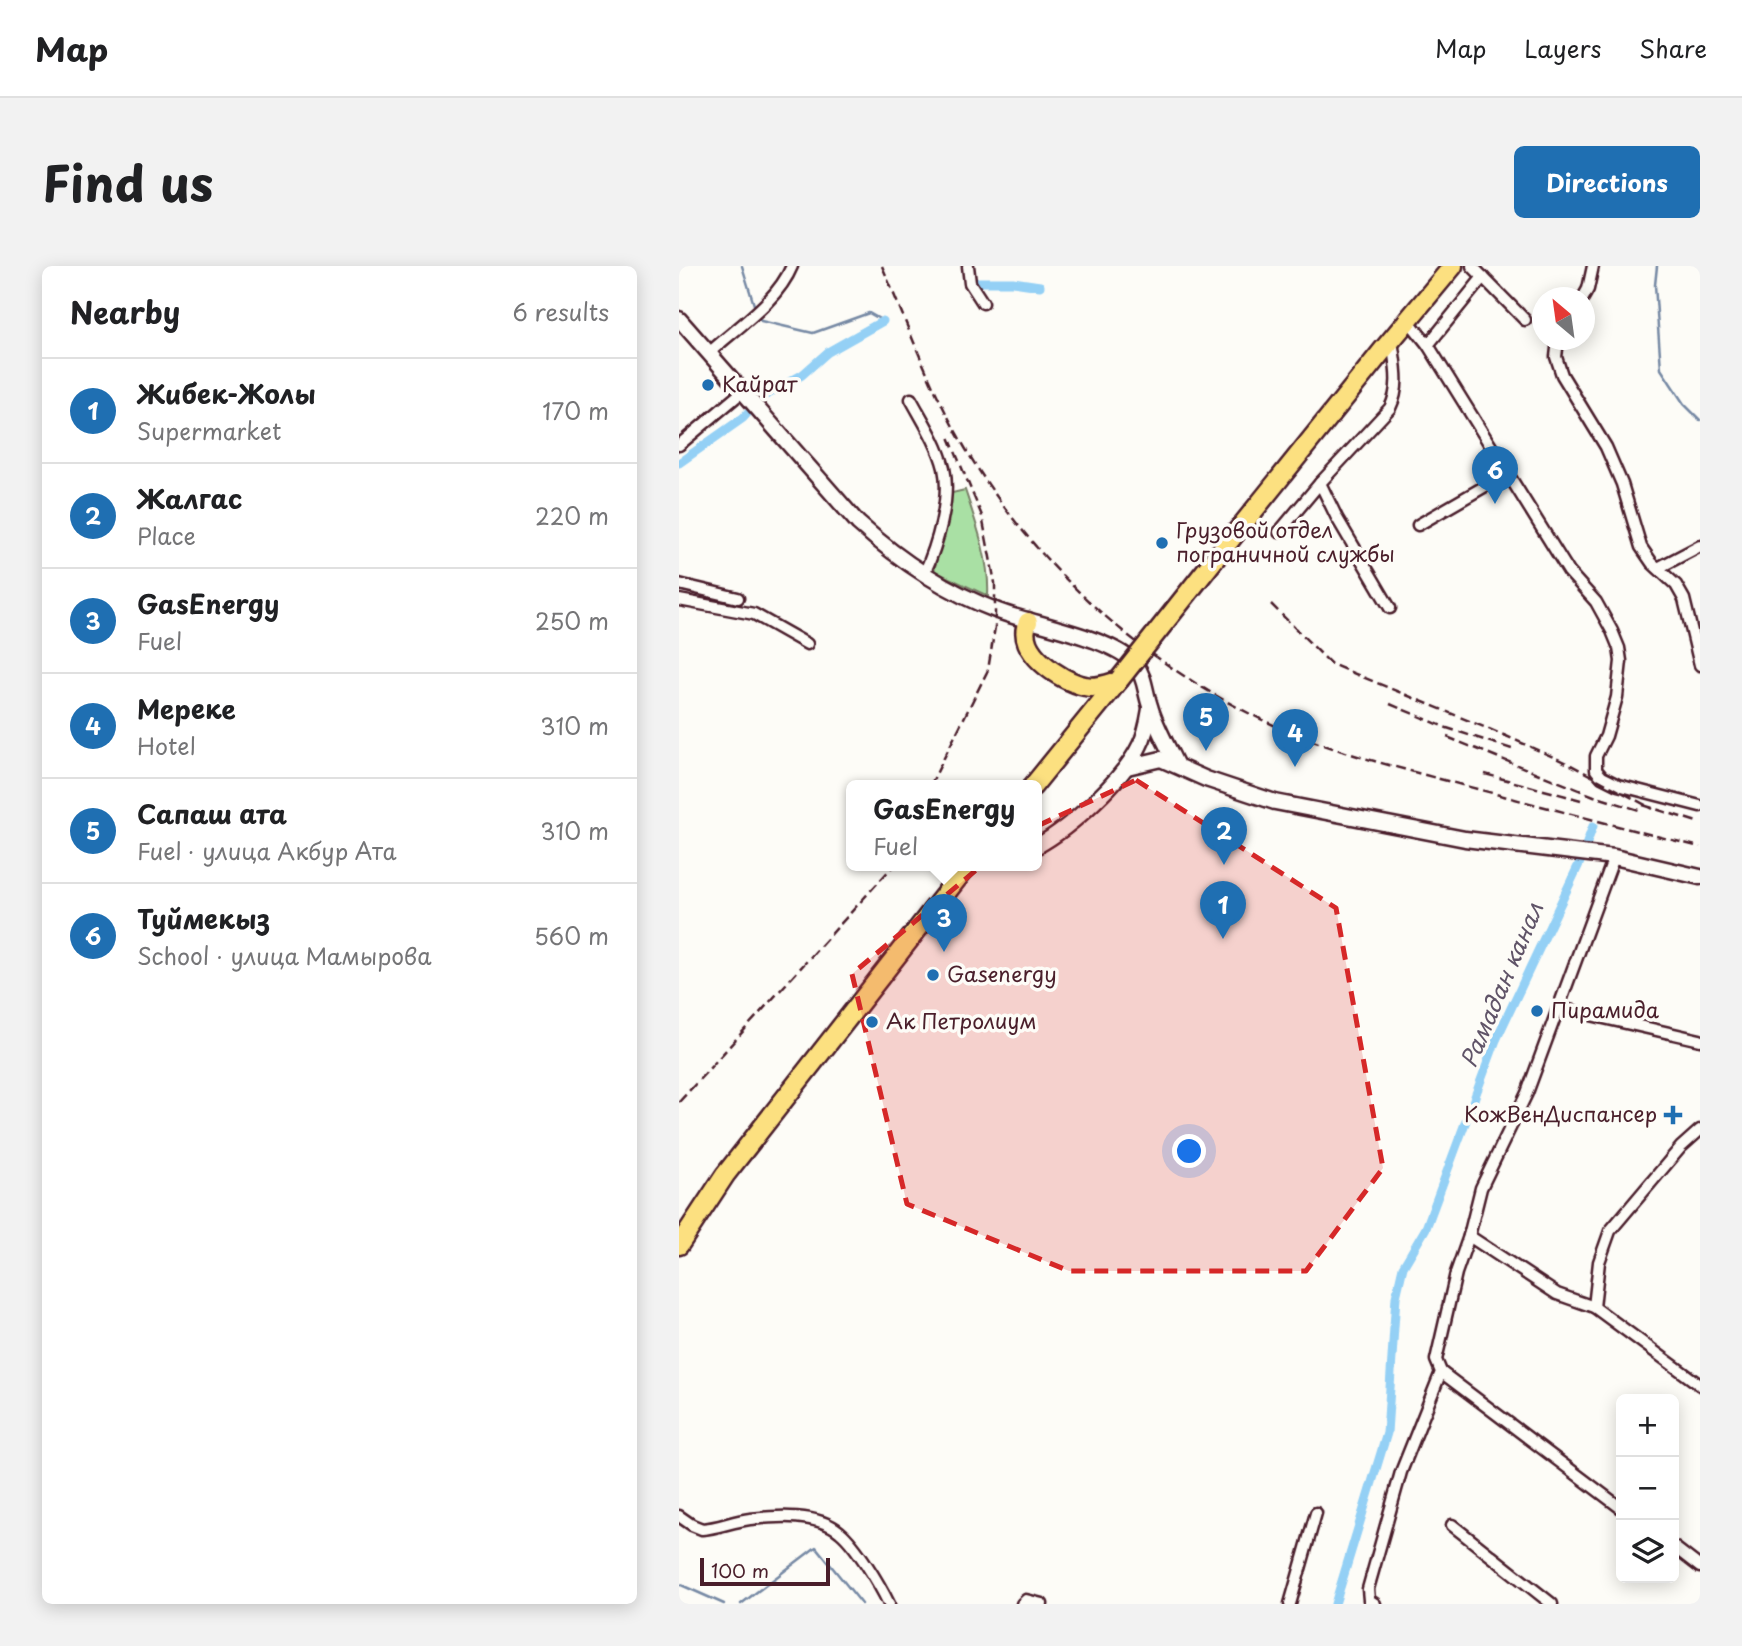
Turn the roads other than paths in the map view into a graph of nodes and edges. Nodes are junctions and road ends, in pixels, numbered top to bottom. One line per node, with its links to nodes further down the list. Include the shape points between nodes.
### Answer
1 (792, 266): 15 (street, via 755,316)
2 (968, 266): 8 (street, via 971,283)
3 (1453, 266): 10 (highway)
4 (1472, 266): 6 (street)
5 (1593, 266): 7 (street)
6 (1483, 277): 11 (street); 13 (street)
7 (1586, 287)
8 (983, 303)
9 (679, 319): 15 (main road)
10 (1408, 320): 12 (highway); 13 (street)
11 (1525, 320)
12 (1392, 339): 20 (street, via 1397,394 1375,427); 34 (highway, bridge)
13 (1428, 345): 19 (street)
14 (1557, 350): 24 (street, via 1562,375 1606,447 1622,484 1641,547)
15 (709, 353): 16 (main road)
16 (742, 392): 18 (street); 25 (main road, via 858,523)
17 (911, 399): 25 (street, via 944,470 945,500)
18 (679, 445)
19 (1508, 473): 21 (street); 39 (street, via 1569,572 1595,602 1619,649 1618,697 1596,756 1596,770 1618,785)
20 (1320, 483): 22 (street); 29 (street)
21 (1418, 525)
22 (1279, 532)
23 (1700, 546): 24 (street)
24 (1658, 568): 31 (street, via 1681,592)
25 (924, 574): 30 (main road)
26 (679, 584): 27 (street)
27 (739, 598)
28 (679, 600): 32 (street, via 754,614)
29 (1390, 608)
30 (1028, 622): 34 (highway, via 1025,640 1036,656 1059,674 1090,687); 35 (main road, via 1122,654 1136,665 1145,682)
31 (1696, 623): 33 (street)
32 (807, 644)
33 (1700, 665)
34 (1119, 680): 38 (highway)
35 (1150, 707): 36 (main road); 37 (main road, via 1141,744)
36 (1176, 764): 37 (main road, via 1161,759); 41 (main road, via 1275,802 1465,839)
37 (1127, 767): 40 (main road, via 1093,803)
38 (1038, 780)
39 (1700, 806)
40 (1044, 836)
41 (1614, 857): 43 (main road); 44 (street)
42 (963, 871): 48 (highway, via 725,1175)
43 (1700, 877)
44 (1560, 1008): 45 (street); 47 (street, via 1527,1093 1481,1188)
45 (1700, 1040)
46 (1700, 1130): 49 (street, via 1610,1231 1599,1262)
47 (1469, 1236): 49 (street, via 1557,1294); 50 (street, via 1436,1360)
48 (679, 1245)
49 (1594, 1307): 51 (street)
50 (1441, 1372): 52 (street); 62 (street, via 1401,1472 1368,1589 1369,1600)
51 (1700, 1385)
52 (1616, 1504)
53 (1316, 1513): 61 (street)
54 (679, 1516): 58 (street, via 702,1528 771,1517 824,1523 840,1531)
55 (1452, 1525): 63 (street)
56 (1679, 1552): 57 (street)
57 (1700, 1567)
58 (889, 1604)
59 (1021, 1604): 60 (street, via 1026,1600)
60 (1042, 1604)
61 (1290, 1604)
62 (1375, 1604)
63 (1552, 1604)

